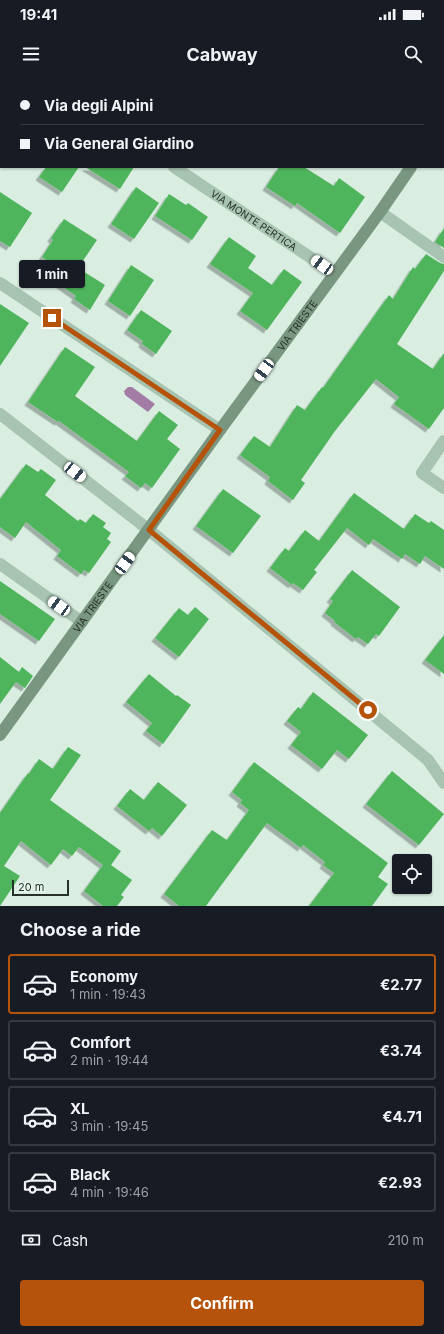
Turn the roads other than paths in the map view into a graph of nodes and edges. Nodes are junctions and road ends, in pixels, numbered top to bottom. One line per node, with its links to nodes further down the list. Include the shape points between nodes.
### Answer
1 (176, 168): 5 (street, VIA MONTE PERTICA)
2 (410, 168): 3 (street, VIA TRIESTE)
3 (380, 212): 4 (street); 5 (street, VIA TRIESTE)
4 (444, 257)
5 (334, 273): 8 (street, VIA TRIESTE)
6 (0, 283): 8 (street)
7 (0, 414): 11 (street)
8 (220, 430): 11 (street, VIA TRIESTE)
9 (444, 441): 10 (street, via 422,473)
10 (444, 488)
11 (149, 530): 13 (street, VIA TRIESTE); 15 (street, via 428,760)
12 (0, 564): 13 (street)
13 (82, 622): 14 (street, VIA TRIESTE)
14 (0, 735)
15 (444, 783)

